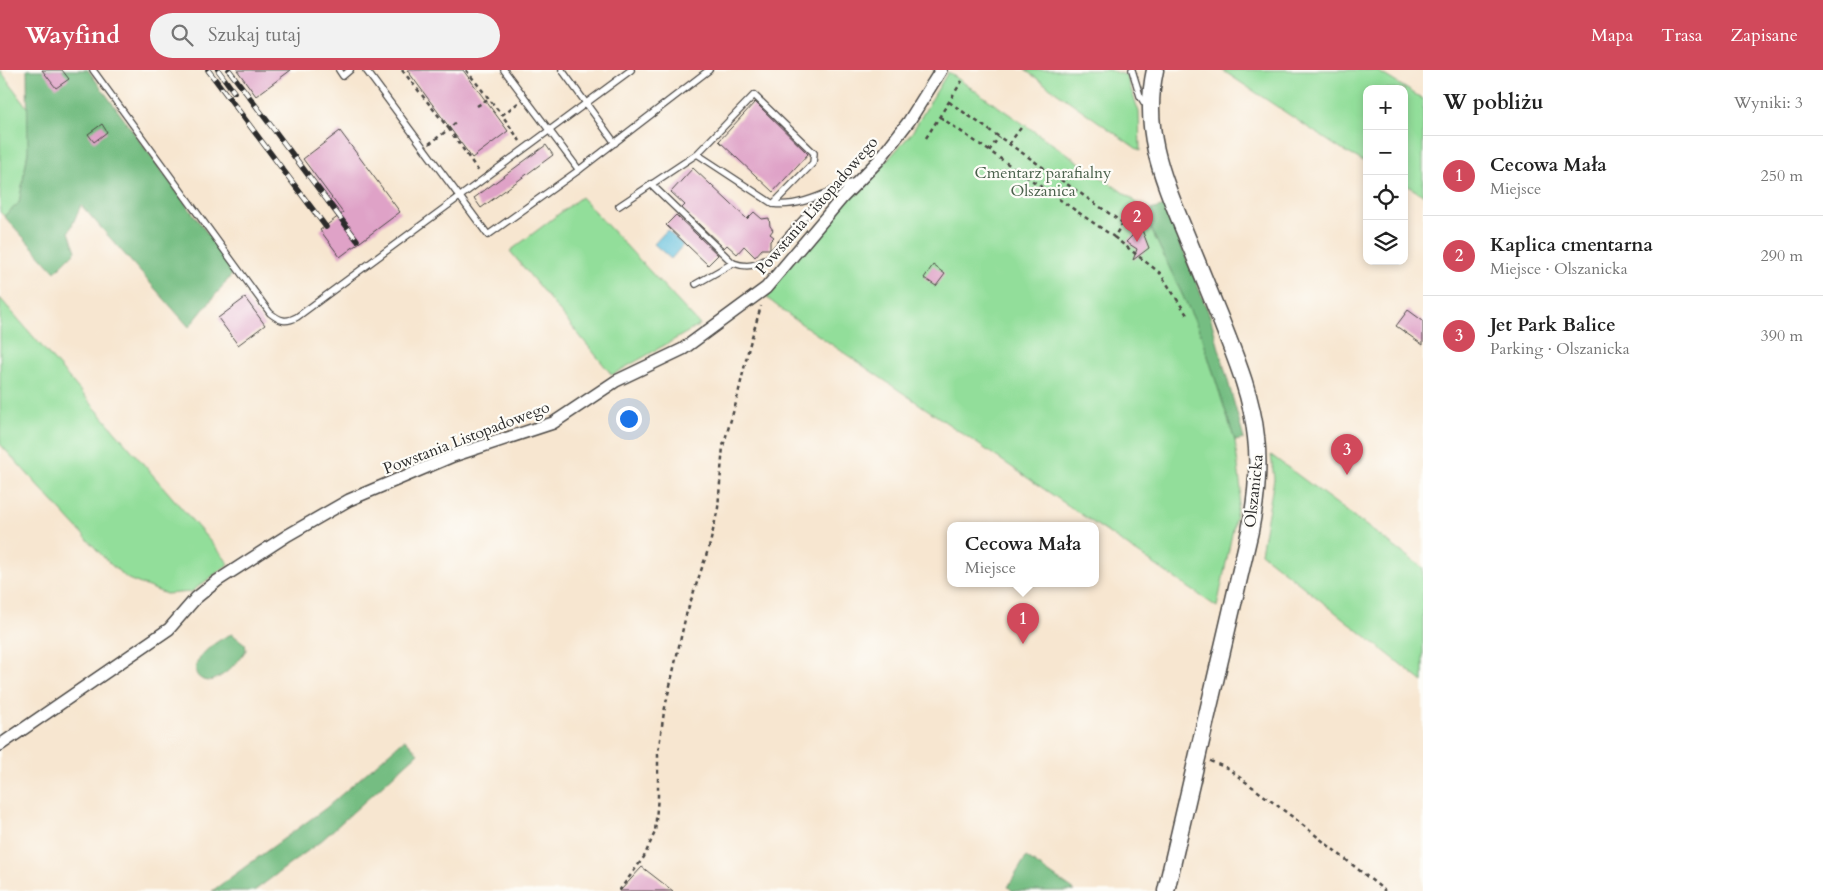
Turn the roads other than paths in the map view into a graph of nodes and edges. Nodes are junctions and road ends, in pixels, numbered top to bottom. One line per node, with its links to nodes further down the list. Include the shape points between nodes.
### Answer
1 (93, 70): 21 (lane, via 270,313 283,322 297,317)
2 (338, 70): 3 (lane, via 343,76)
3 (350, 70)
4 (366, 70): 21 (lane)
5 (504, 70): 14 (lane)
6 (562, 70): 12 (lane)
7 (631, 70): 12 (lane)
8 (709, 70): 15 (lane)
9 (941, 70): 18 (street, Powstania Listopadowego, via 909,120 879,160)
10 (1132, 70): 13 (lane, via 1140,96)
11 (1155, 70): 13 (street, Olszanicka)
12 (586, 104): 14 (lane); 15 (lane)
13 (1150, 111): 27 (street, Olszanicka, via 1153,144 1166,186 1242,378 1258,450 1251,521)
14 (550, 130): 17 (lane); 21 (lane)
15 (615, 143): 17 (lane)
16 (697, 154): 19 (lane); 22 (lane); 22 (lane, via 754,95 814,153 813,163)
17 (579, 170): 21 (lane, via 488,235)
18 (859, 180): 20 (lane); 26 (street, Powstania Listopadowego, via 766,288 683,349 616,381 553,423 453,456 349,500 288,535 217,581 196,598 169,629)
19 (651, 184): 23 (lane); 24 (lane)
20 (826, 192): 22 (lane, via 792,204); 24 (lane, via 769,257 751,266)
21 (460, 198)
22 (773, 204)
23 (619, 206)
24 (733, 263): 25 (lane)
25 (696, 284)
26 (0, 745)
27 (1166, 891)

